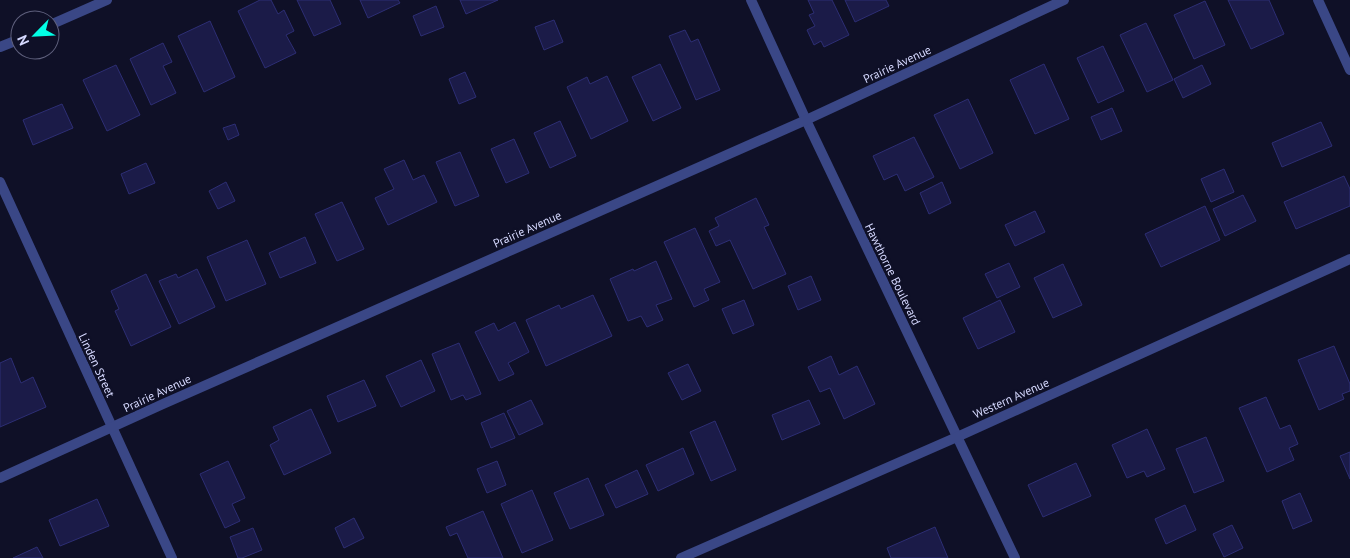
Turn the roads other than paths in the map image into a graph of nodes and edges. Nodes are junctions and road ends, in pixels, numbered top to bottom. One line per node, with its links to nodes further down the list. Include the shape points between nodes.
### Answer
1 (107, 0): 5 (street)
2 (751, 0): 7 (street, Hawthorne Boulevard)
3 (1064, 0): 7 (street, Prairie Avenue)
4 (1318, 0): 6 (street)
5 (60, 21)
6 (1350, 70)
7 (806, 120): 10 (street, Prairie Avenue); 11 (street, Hawthorne Boulevard)
8 (0, 182): 10 (street, Linden Street)
9 (1350, 259): 11 (street, Western Avenue)
10 (112, 428): 12 (street, Prairie Avenue); 13 (street, Linden Street)
11 (957, 436): 14 (street, Western Avenue); 15 (street, Hawthorne Boulevard)
12 (0, 478)
13 (172, 558)
14 (681, 558)
15 (1015, 558)

